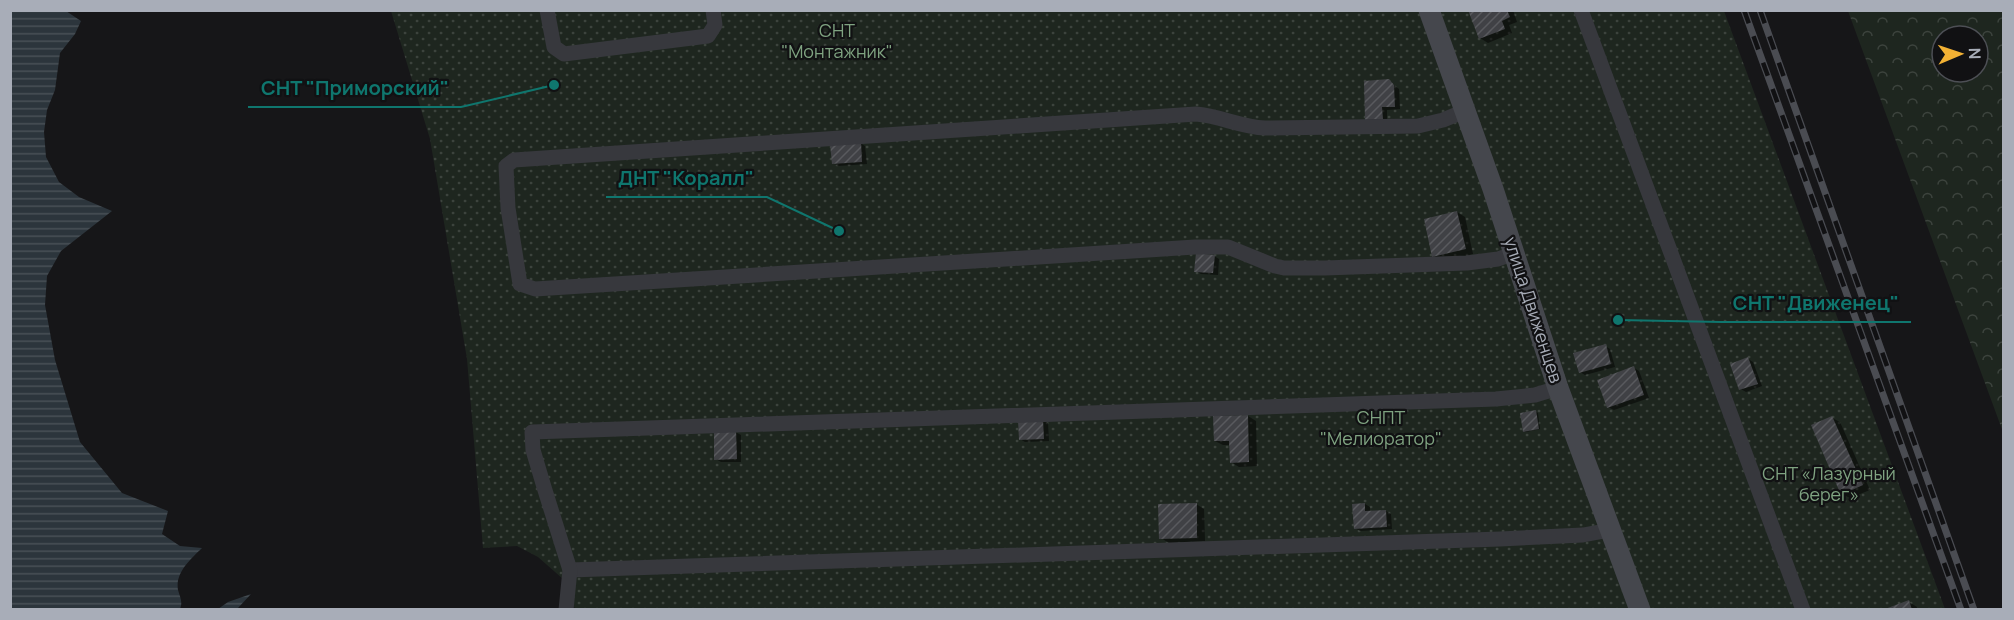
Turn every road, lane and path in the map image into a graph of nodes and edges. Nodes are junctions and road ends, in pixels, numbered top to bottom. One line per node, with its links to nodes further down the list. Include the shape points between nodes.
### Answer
1 (547, 10): 2 (street, via 554,47 564,54 708,36 715,25)
2 (713, 10)
3 (1429, 10): 5 (street, улица Движенцев)
4 (1581, 10): 12 (street)
5 (1465, 111): 6 (street, улица Движенцев); 6 (street, via 1418,126 1265,129 1196,114 514,160 506,166 508,208 520,284 535,289 1195,247 1228,247 1275,266 1315,268 1467,263)
6 (1515, 253): 7 (street, улица Движенцев)
7 (1558, 388): 8 (street, улица Движенцев); 9 (street, via 1534,396 1496,399 532,432 533,450)
8 (1610, 531): 9 (street, via 1488,539); 11 (street, улица Движенцев)
9 (570, 570): 10 (street)
10 (566, 609)
11 (1640, 609)
12 (1803, 609)

